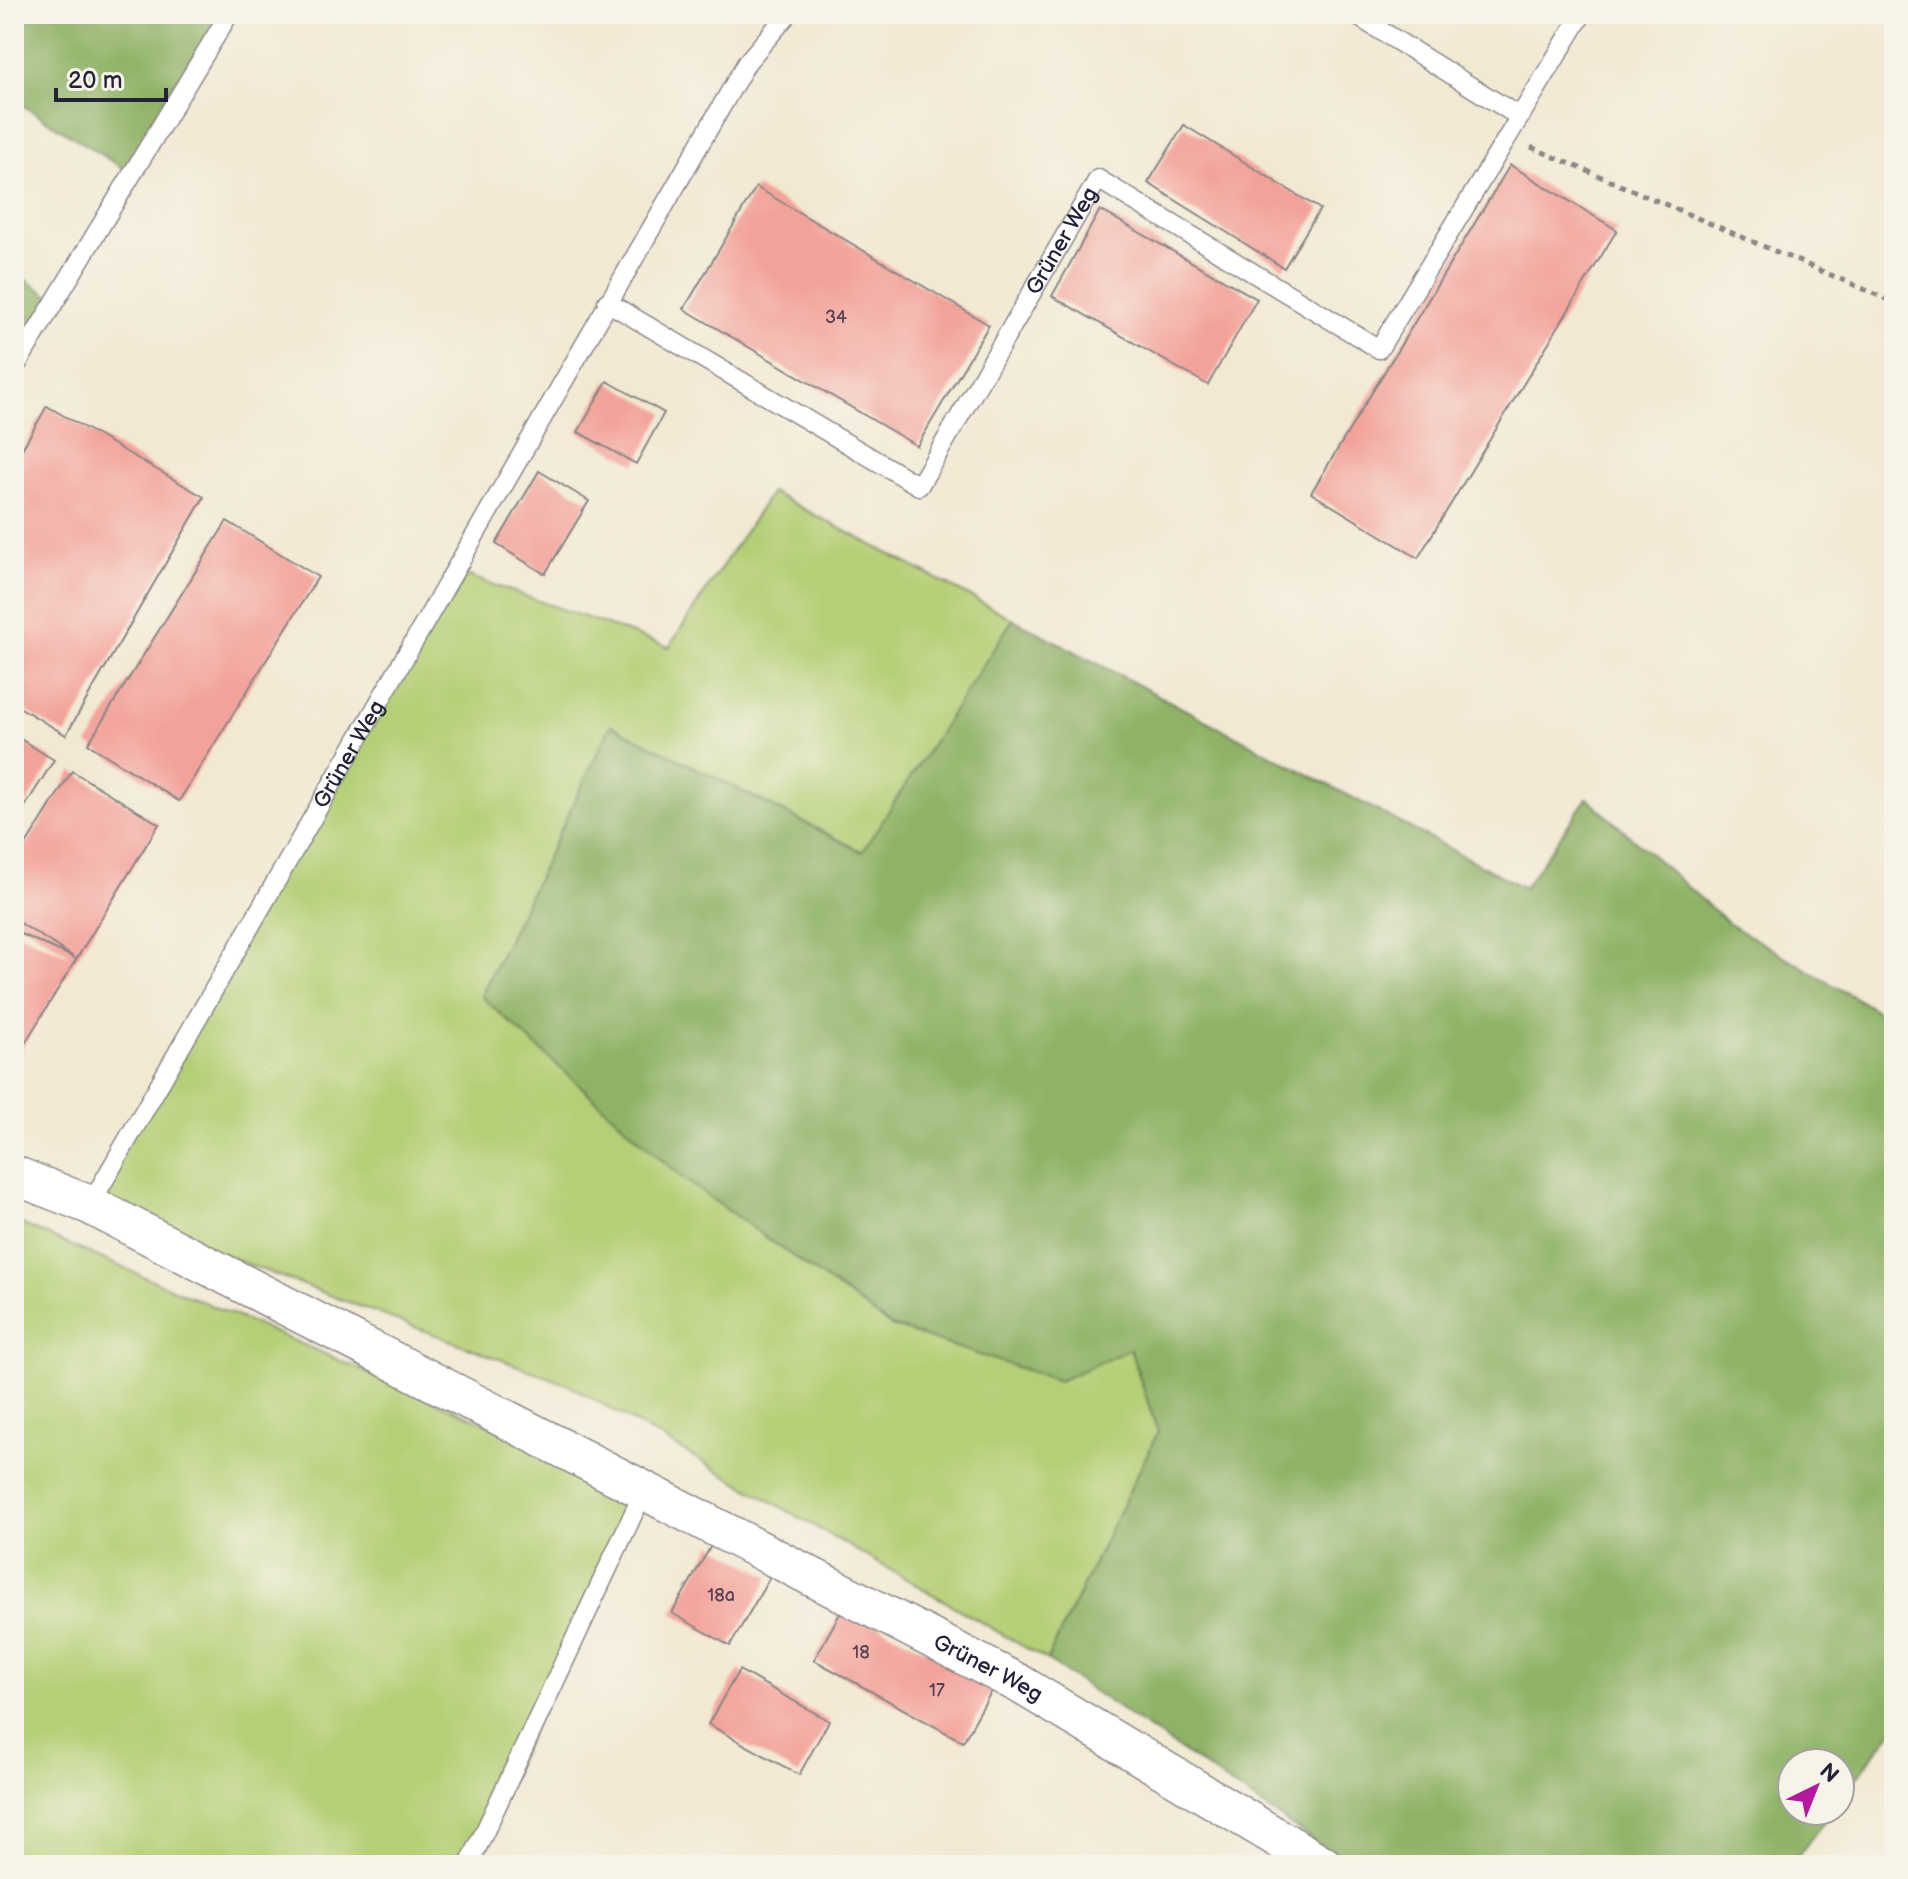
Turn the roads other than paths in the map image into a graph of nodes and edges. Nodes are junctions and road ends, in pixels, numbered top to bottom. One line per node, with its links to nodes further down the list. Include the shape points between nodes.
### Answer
1 (229, 14): 7 (lane)
2 (788, 14): 6 (lane, Grüner Weg, via 747,62)
3 (1354, 14): 5 (lane)
4 (1582, 14): 5 (lane, Grüner Weg)
5 (1520, 117): 6 (lane, Grüner Weg, via 1379,349 1098,179 919,486)
6 (607, 302): 9 (lane, Grüner Weg)
7 (14, 369)
8 (14, 1175): 9 (street, Grüner Weg)
9 (90, 1205): 10 (street, Grüner Weg)
10 (644, 1491): 11 (lane); 12 (street, Grüner Weg, via 1018,1683)
11 (469, 1865)
12 (1323, 1865)

